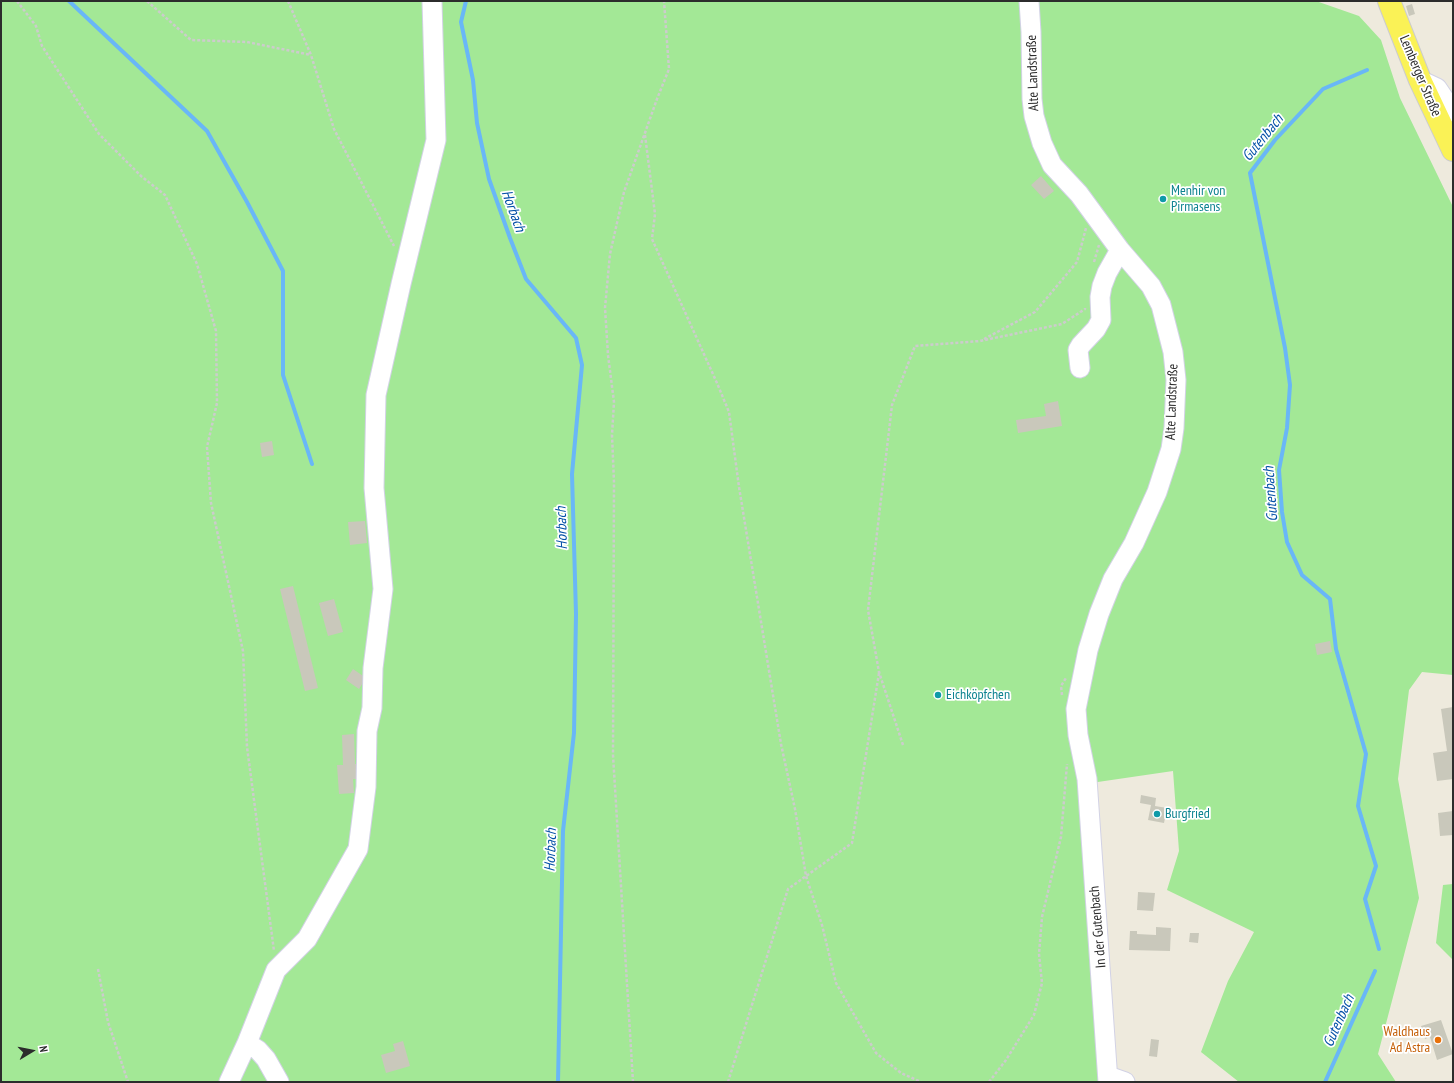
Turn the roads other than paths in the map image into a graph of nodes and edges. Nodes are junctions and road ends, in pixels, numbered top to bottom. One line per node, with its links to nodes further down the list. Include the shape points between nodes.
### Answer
1 (432, 1): 10 (street, via 436,140 376,395 374,488 383,589 373,668 372,708 367,731 366,787 358,849 307,939 276,970)
2 (1029, 1): 7 (street, Alte Landstraße, via 1032,99 1042,143 1052,165 1079,194)
3 (1389, 1): 4 (main road, Lemberger Straße)
4 (1420, 80): 5 (street, via 1437,88); 6 (main road, Lemberger Straße)
5 (1453, 112)
6 (1453, 150)
7 (1120, 250): 8 (street, via 1102,286 1101,320 1078,350); 9 (street, Alte Landstraße, via 1151,286 1162,305 1173,352 1176,380 1174,428 1171,449 1156,492 1134,543 1113,579 1098,614 1088,650 1076,708 1078,735)
8 (1080, 368)
9 (1087, 779): 11 (street, In der Gutenbach)
10 (247, 1043): 12 (street); 13 (street, via 266,1059)
11 (1114, 1080)
12 (229, 1082)
13 (279, 1082)

